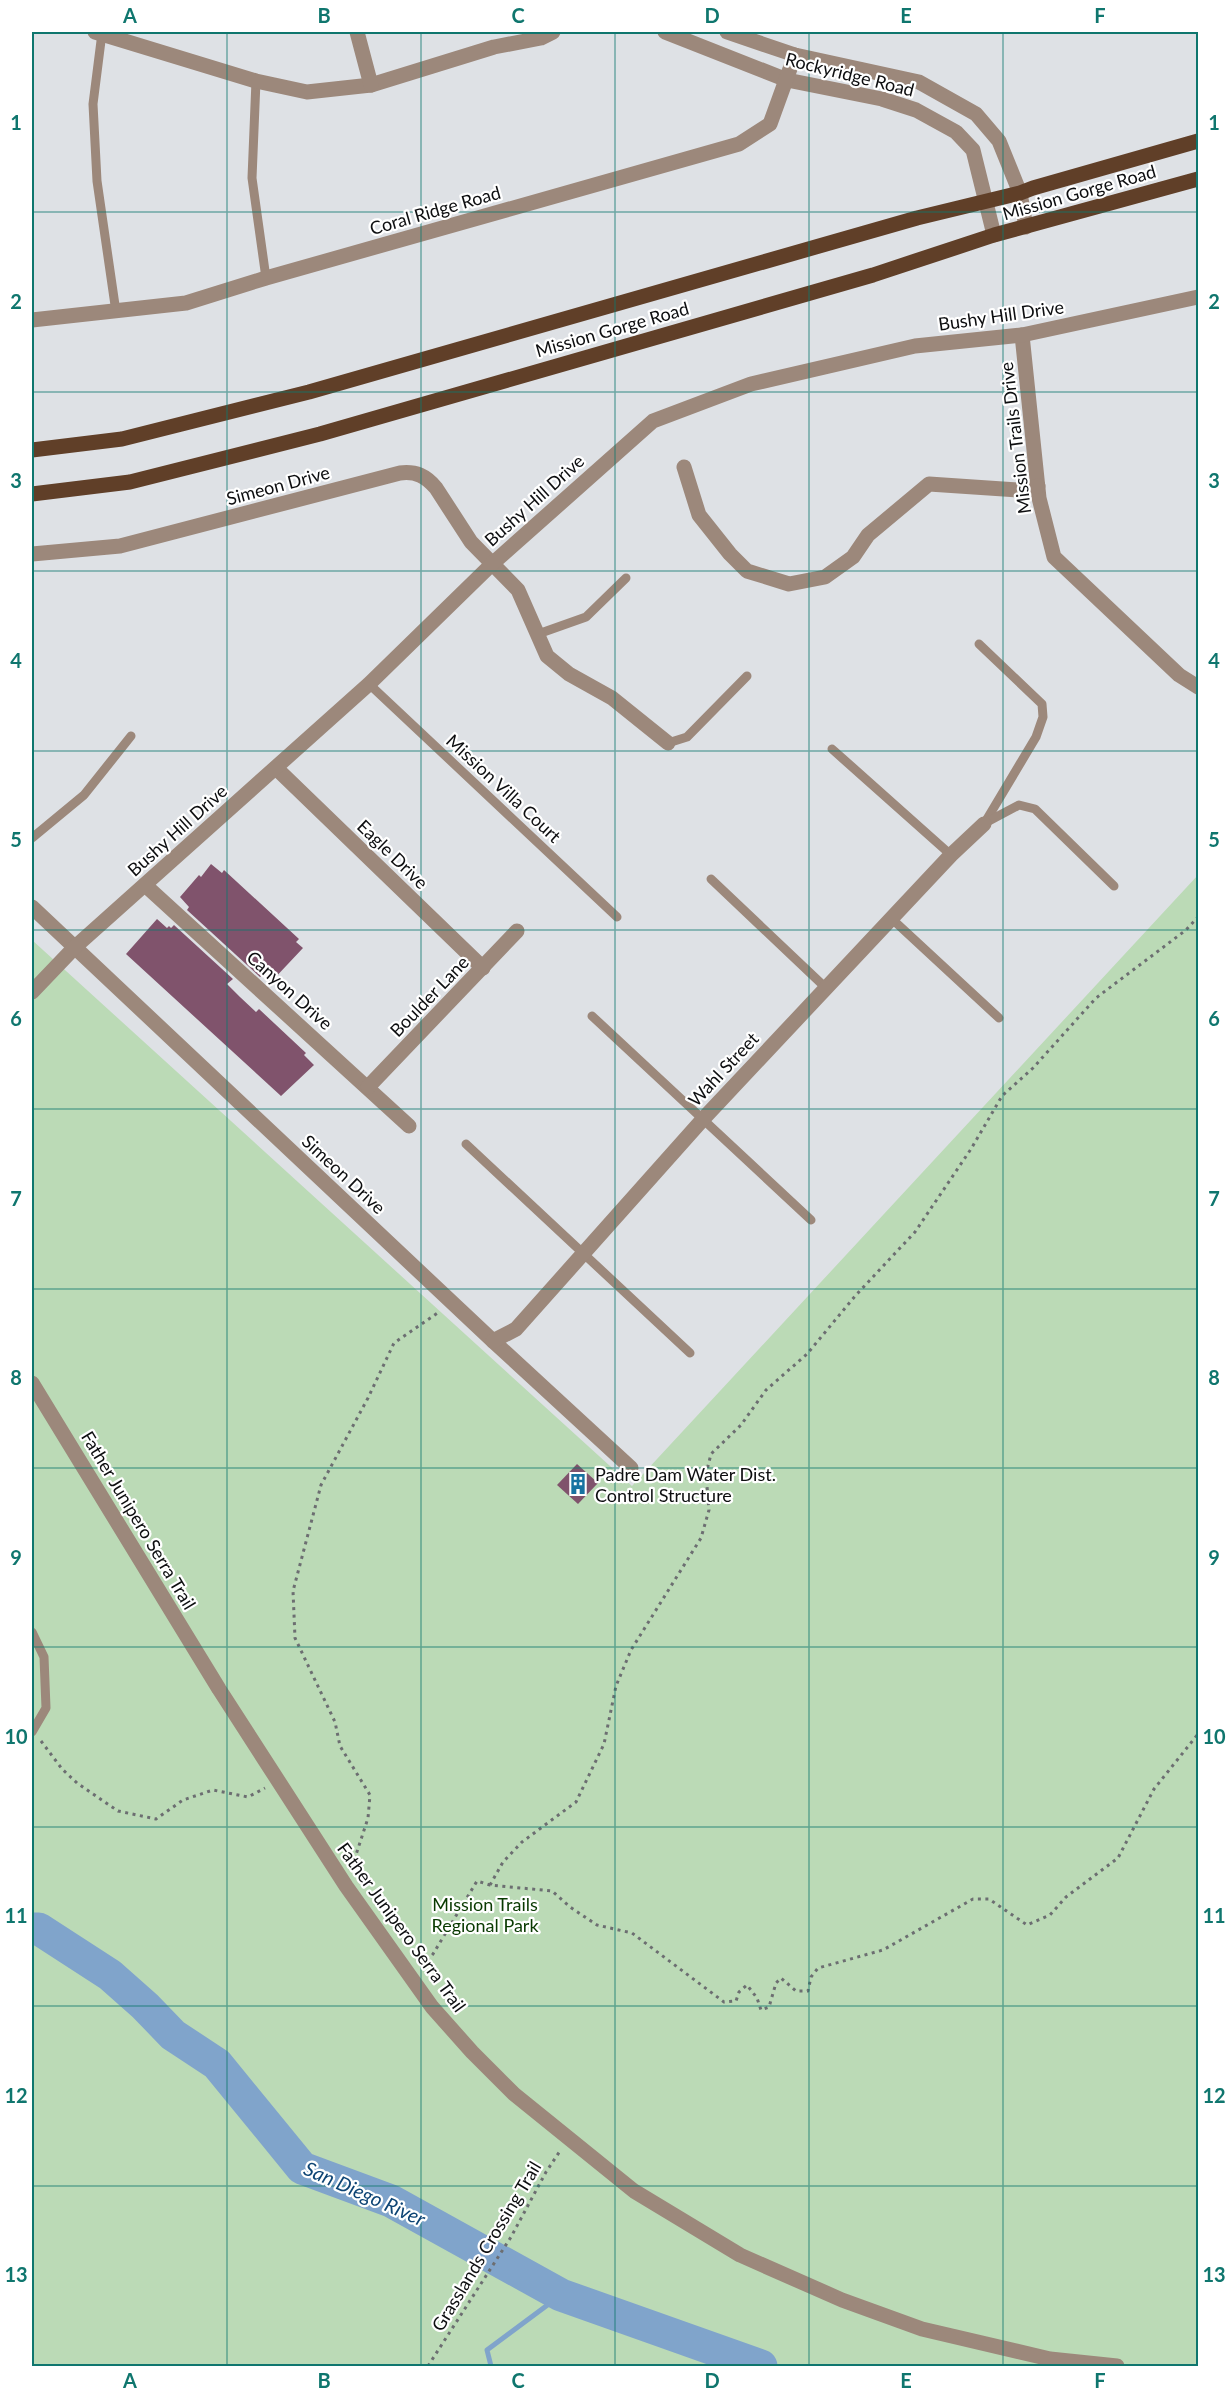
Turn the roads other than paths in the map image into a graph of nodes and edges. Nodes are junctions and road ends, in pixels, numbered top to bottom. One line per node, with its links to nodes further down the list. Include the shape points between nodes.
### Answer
1 (99, 32): 8 (street); 20 (lane, via 93,104 96,170)
2 (357, 32): 9 (street)
3 (554, 32): 9 (street)
4 (666, 32): 7 (street, Rockyridge Road)
5 (727, 32): 6 (street, Rockyridge Road)
6 (795, 55): 7 (street, Coral Ridge Road); 10 (street, Rockyridge Road, via 919,82)
7 (787, 80): 11 (street, Rockyridge Road, via 882,99 916,110); 18 (street, Coral Ridge Road, via 770,124 739,144)
8 (256, 81): 9 (street, via 308,92); 18 (lane, via 252,178)
9 (371, 85)
10 (976, 114): 11 (street); 14 (street, Rockyridge Road, via 999,141)
11 (956, 132): 15 (street, Rockyridge Road, via 972,150)
12 (1198, 141): 14 (main road, Mission Gorge Road)
13 (1198, 179): 16 (main road, Mission Gorge Road)
14 (1020, 193): 15 (main road, Mission Gorge Road); 16 (street, Rockyridge Road)
15 (986, 202): 17 (street, Rockyridge Road); 23 (main road, Mission Gorge Road, via 917,218 298,395 122,439)
16 (1026, 227): 17 (main road, Mission Gorge Road)
17 (994, 236): 26 (main road, Mission Gorge Road, via 873,276 320,434 130,482)
18 (266, 278): 20 (street, Coral Ridge Road, via 186,303)
19 (1198, 297): 22 (street, Bushy Hill Drive)
20 (116, 312): 21 (street, Coral Ridge Road)
21 (32, 320)
22 (1022, 335): 25 (street, Mission Trails Drive); 28 (street, Bushy Hill Drive, via 915,346 751,384 653,421)
23 (32, 450)
24 (684, 467): 25 (street, via 699,515 730,554 747,571 789,584 825,577 844,564 868,535 929,484 1019,490)
25 (1038, 486): 34 (street, Mission Trails Drive, via 1054,556 1179,675)
26 (32, 494)
27 (32, 554): 28 (street, Simeon Drive, via 120,546 410,472 430,481 471,542)
28 (492, 564): 30 (street, Simeon Drive, via 518,590); 33 (street, Bushy Hill Drive)
29 (626, 578): 30 (lane, via 586,617)
30 (538, 634): 36 (street, Simeon Drive, via 547,656 554,662 612,698)
31 (979, 644): 39 (lane, via 1041,704 1043,717 1036,737)
32 (747, 676): 36 (lane, via 687,737)
33 (369, 684): 38 (street, Bushy Hill Drive); 46 (lane, Mission Villa Court)
34 (1198, 687)
35 (131, 736): 40 (lane, via 84,795)
36 (668, 743)
37 (832, 749): 41 (lane)
38 (276, 768): 43 (street, Bushy Hill Drive); 50 (street, Eagle Drive)
39 (984, 824): 41 (street, Wahl Street); 44 (lane, via 1019,805 1035,809)
40 (32, 838)
41 (951, 855): 47 (street, Wahl Street)
42 (711, 879): 51 (lane)
43 (145, 885): 49 (street, Bushy Hill Drive); 55 (street, Canyon Drive)
44 (1114, 886)
45 (32, 907): 49 (street, Simeon Drive)
46 (617, 917)
47 (892, 919): 51 (street, Wahl Street); 54 (lane)
48 (517, 932): 50 (street, Boulder Lane)
49 (75, 947): 52 (street, Bushy Hill Drive); 61 (street, Simeon Drive)
50 (483, 968): 55 (street, Boulder Lane)
51 (826, 988): 56 (street, Wahl Street)
52 (32, 992)
53 (592, 1016): 56 (lane)
54 (999, 1018)
55 (368, 1088): 57 (street, Canyon Drive)
56 (704, 1118): 59 (lane); 60 (street, Wahl Street)
57 (409, 1126)
58 (466, 1144): 60 (lane)
59 (811, 1220)
60 (584, 1254): 61 (street, Wahl Street, via 516,1329); 62 (lane)
61 (493, 1341): 64 (street, Simeon Drive)
62 (690, 1353)
63 (32, 1383): 67 (street, Father Junipero Serra Trail, via 346,1886 410,1978 472,2052 514,2094 634,2191 740,2255 842,2300 922,2329 1050,2359)
64 (631, 1468)
65 (32, 1632): 66 (lane, via 44,1657 46,1708)
66 (32, 1731)
67 (1117, 2367)

